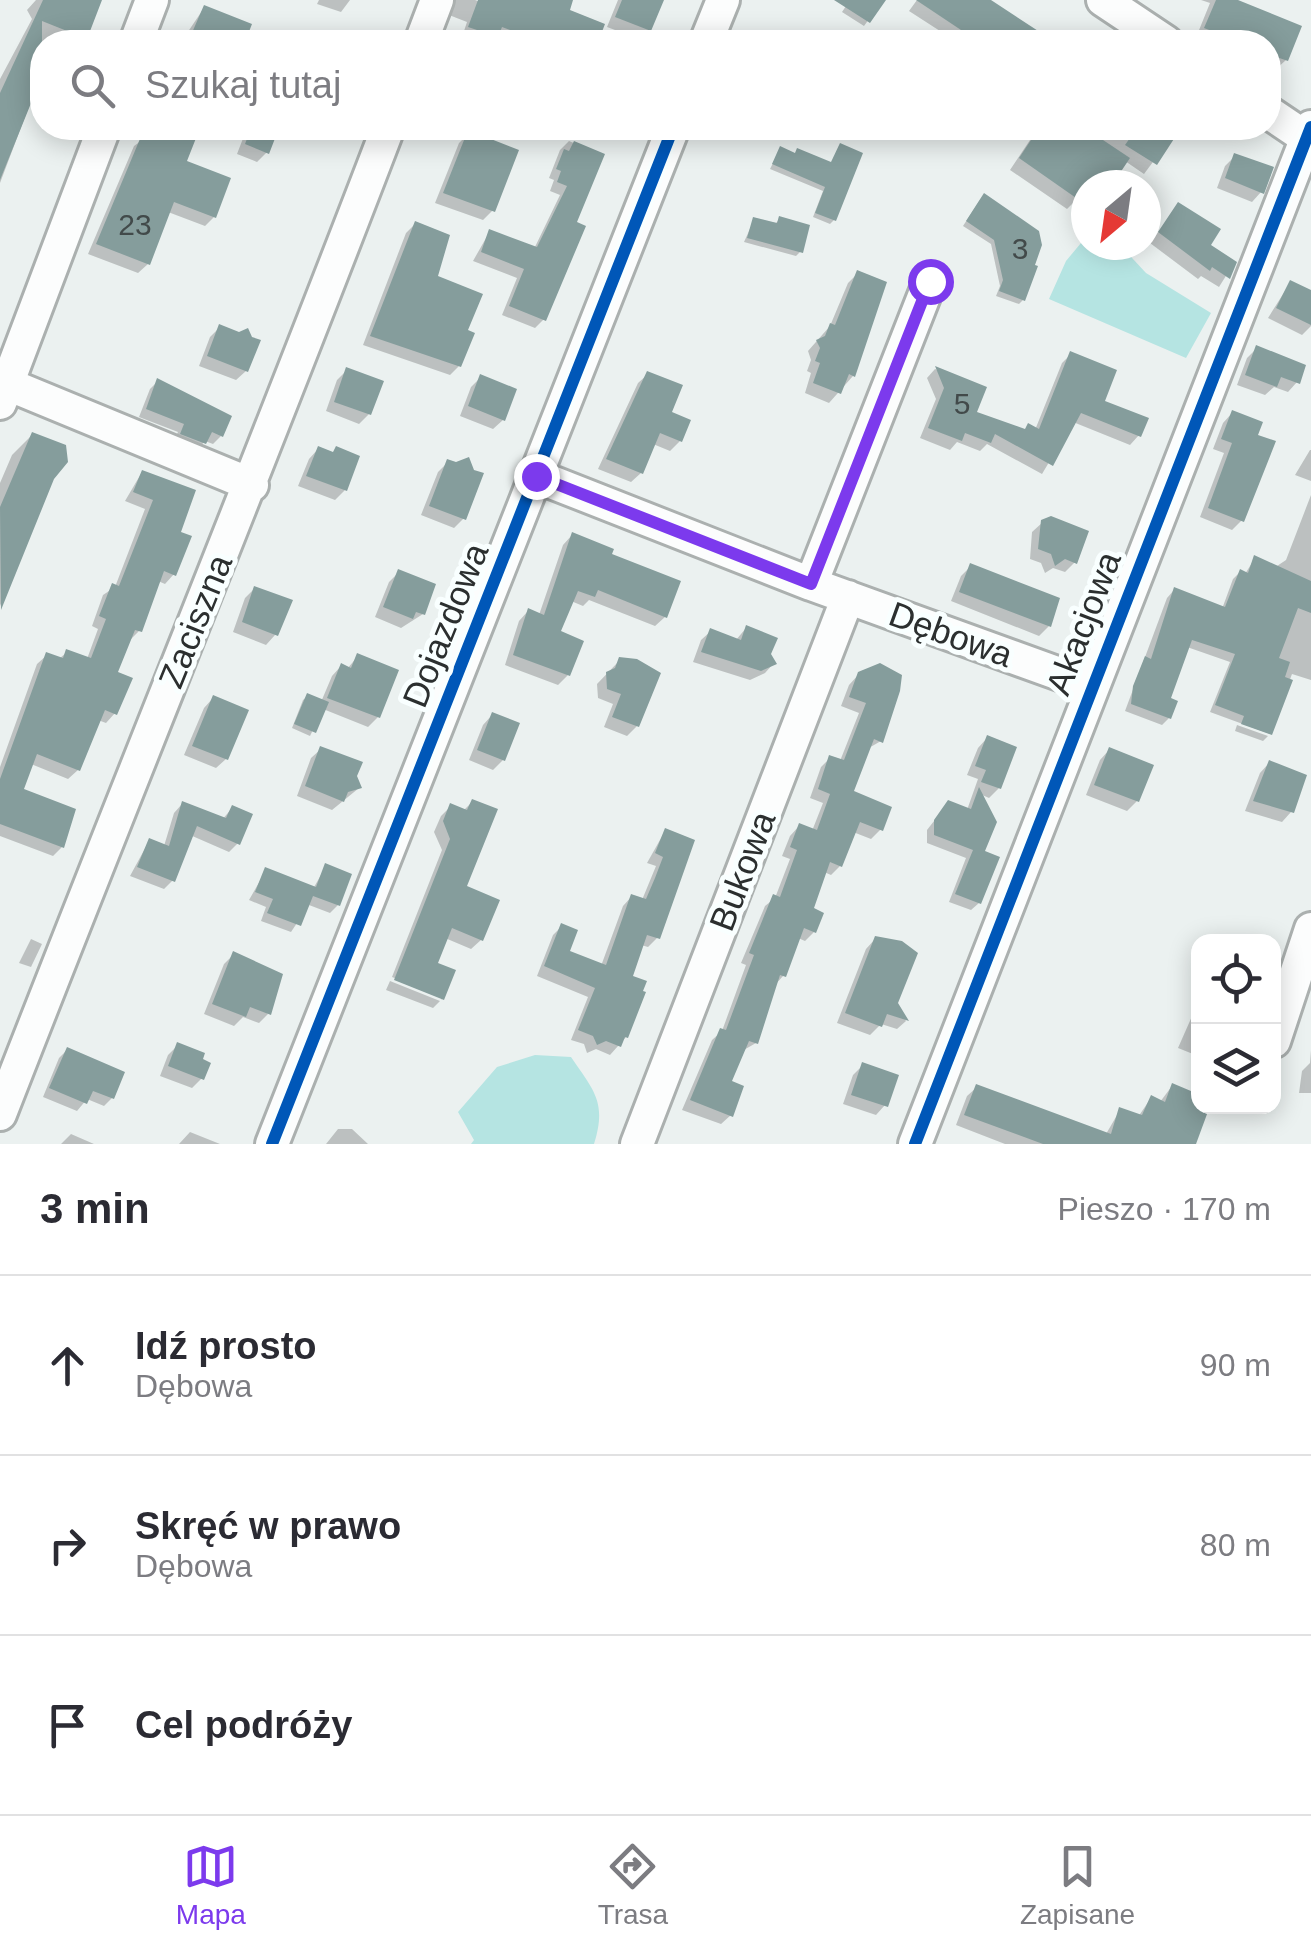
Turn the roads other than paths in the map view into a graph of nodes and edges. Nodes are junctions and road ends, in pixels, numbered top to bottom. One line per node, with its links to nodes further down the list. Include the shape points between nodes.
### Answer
1 (152, 0): 5 (street)
2 (437, 0): 6 (street)
3 (723, 0): 7 (street)
4 (1106, 1): 8 (street)
5 (141, 30)
6 (426, 30)
7 (711, 30)
8 (1148, 30)
9 (1281, 119): 10 (street)
10 (1310, 135): 20 (street, Akacjowa)
11 (99, 140): 15 (street)
12 (383, 140): 17 (street, Zaciszna)
13 (668, 140): 16 (street, Dojazdowa)
14 (930, 281): 18 (street)
15 (2, 389): 17 (street)
16 (536, 476): 18 (street, Dębowa); 24 (street, Dojazdowa)
17 (252, 485): 23 (street, Zaciszna)
18 (811, 584): 19 (street, Dębowa)
19 (848, 597): 20 (street, Dębowa); 25 (street, Bukowa)
20 (1090, 685): 26 (street, Akacjowa)
21 (1311, 929): 22 (street)
22 (1279, 1024)
23 (0, 1114)
24 (272, 1144)
25 (637, 1144)
26 (915, 1144)

